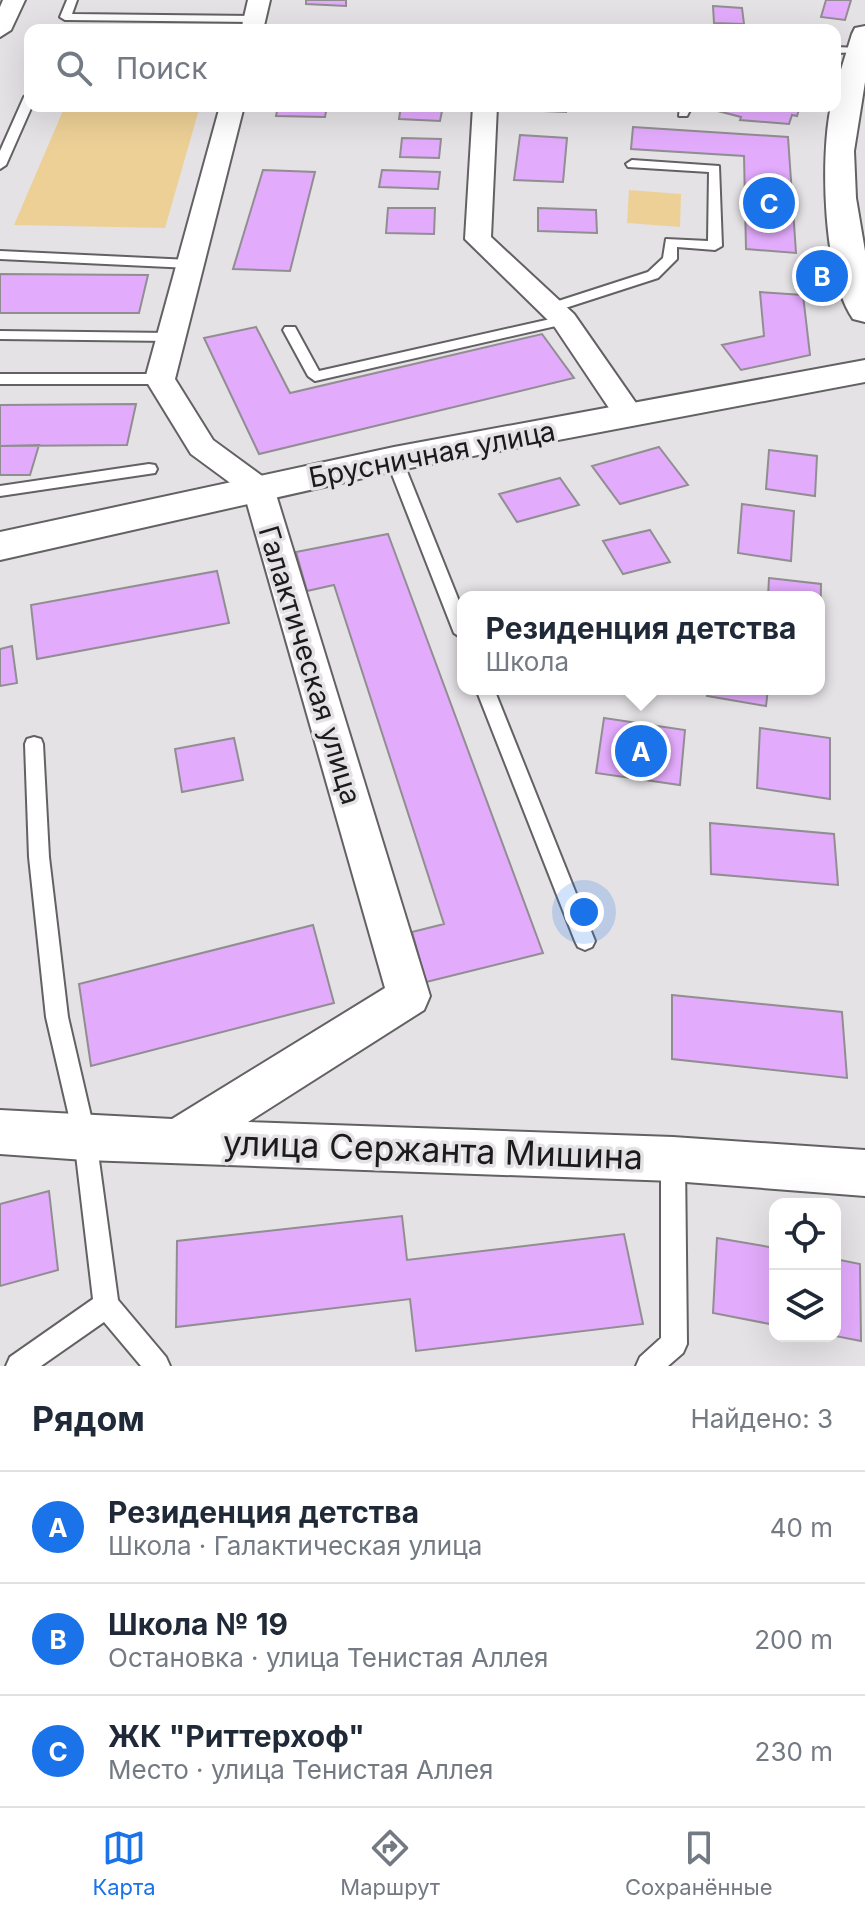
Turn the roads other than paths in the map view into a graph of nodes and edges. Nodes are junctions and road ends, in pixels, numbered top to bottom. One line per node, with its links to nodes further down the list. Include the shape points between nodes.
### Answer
1 (14, 0): 6 (street)
2 (72, 0): 4 (lane)
3 (255, 16): 4 (lane)
4 (65, 17): 5 (lane)
5 (62, 24)
6 (0, 30)
7 (853, 45): 15 (street, via 840,170 844,220)
8 (24, 111): 12 (lane)
9 (230, 112): 14 (street)
10 (485, 112): 16 (street, via 478,239)
11 (632, 164): 16 (lane, via 715,169 715,246 671,242 670,259 653,275)
12 (0, 165)
13 (0, 255): 14 (lane)
14 (190, 264): 19 (street)
15 (865, 312)
16 (557, 314): 17 (lane, via 315,376); 23 (street)
17 (290, 330)
18 (0, 335): 19 (lane)
19 (171, 337): 22 (street)
20 (865, 371): 23 (street, Брусничная улица)
21 (0, 379): 22 (lane)
22 (160, 379): 26 (street, Галактическая улица, via 202,447)
23 (630, 416): 24 (street, Брусничная улица)
24 (394, 459): 26 (street, Брусничная улица); 29 (lane)
25 (149, 469): 27 (lane)
26 (258, 488): 28 (street, Брусничная улица); 35 (street, Галактическая улица, via 409,996)
27 (0, 491)
28 (0, 546)
29 (457, 618)
30 (487, 695): 32 (lane)
31 (34, 744): 34 (lane, via 39,857 57,1017)
32 (585, 941)
33 (0, 1132): 34 (street, улица Сержанта Мишина)
34 (85, 1138): 35 (street, улица Сержанта Мишина); 38 (lane)
35 (179, 1140): 36 (street, улица Сержанта Мишина)
36 (673, 1159): 37 (street, улица Сержанта Мишина); 41 (lane, via 674,1344)
37 (865, 1173)
38 (106, 1305): 39 (lane); 40 (lane)
39 (19, 1366)
40 (157, 1366)
41 (649, 1366)

